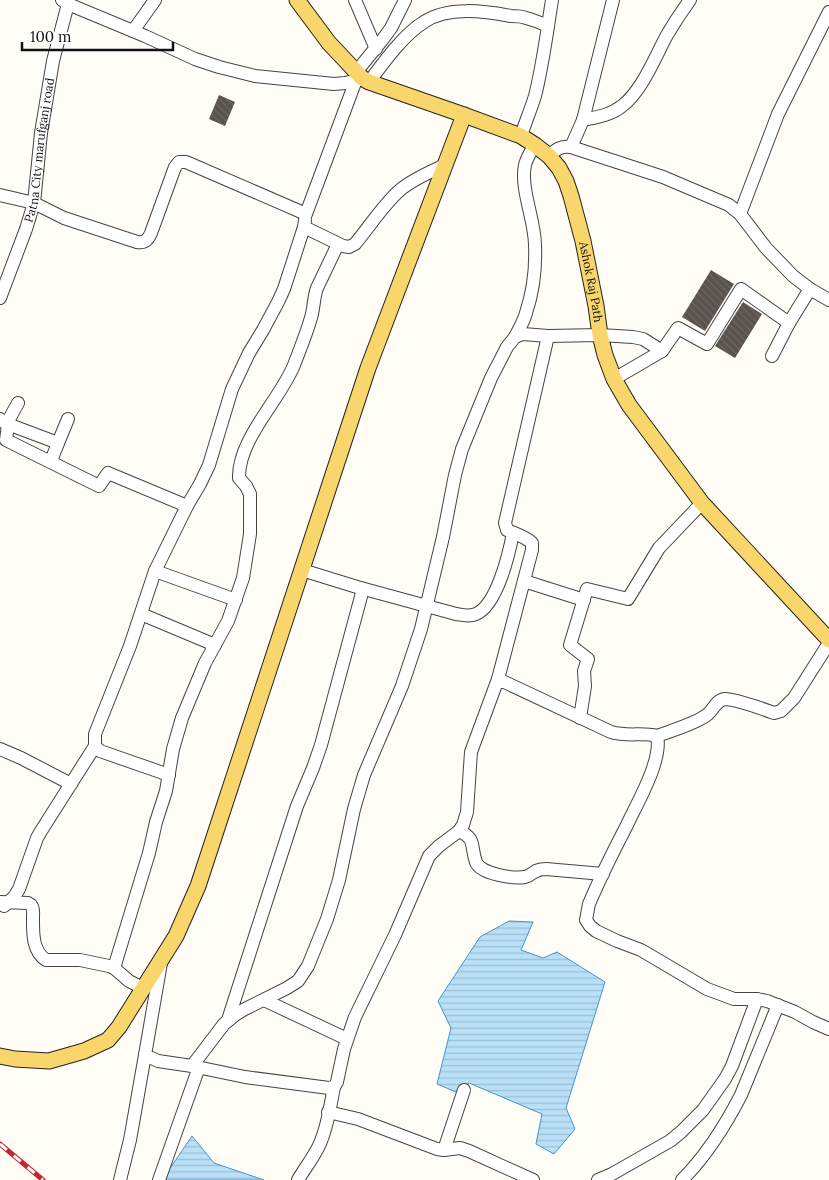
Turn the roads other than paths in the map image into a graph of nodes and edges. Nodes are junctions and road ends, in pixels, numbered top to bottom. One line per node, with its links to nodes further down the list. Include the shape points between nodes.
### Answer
1 (155, 0): 11 (street)
2 (297, 0): 13 (main road, Ashok Raj Path, via 329,43)
3 (355, 0): 12 (street)
4 (405, 0): 12 (street)
5 (552, 0): 10 (street)
6 (613, 0): 15 (street)
7 (690, 0): 15 (street, via 630,98 614,111)
8 (66, 1): 11 (street); 22 (street, Patna City marufganj road, via 41,133)
9 (829, 12): 24 (street, via 778,114)
10 (548, 26): 13 (street, via 525,17 491,12 438,15 424,21); 16 (street, via 534,97)
11 (133, 31): 13 (street, via 195,59 255,76 334,84)
12 (376, 49): 13 (street)
13 (361, 78): 14 (main road, Ashok Raj Path); 23 (street)
14 (464, 114): 16 (main road, Ashok Raj Path); 20 (main road)
15 (583, 120): 18 (street)
16 (521, 136): 17 (main road, Ashok Raj Path)
17 (535, 145): 19 (main road, Ashok Raj Path); 33 (street, via 528,155 524,176 535,234 534,271 526,314)
18 (571, 147): 19 (street, via 556,149); 24 (street, via 681,184 729,204)
19 (549, 156): 31 (main road, Ashok Raj Path, via 559,168 571,196 583,241)
20 (445, 165): 26 (street, via 399,191 356,244 350,247); 45 (main road, via 368,368)
21 (0, 195): 22 (street)
22 (34, 203): 23 (street, via 64,218 143,243 151,233 175,167 179,162 186,162); 28 (street, Patna City marufganj road)
23 (306, 214): 25 (street)
24 (740, 214): 27 (street, via 766,248)
25 (304, 227): 26 (street); 43 (street, via 284,289 232,389 209,465)
26 (338, 244): 49 (street, via 314,295 312,313 294,365 251,438 240,466 239,478 250,494 250,527 246,566)
27 (810, 289): 29 (street); 30 (street)
28 (0, 298)
29 (829, 300)
30 (789, 323): 34 (street, via 741,289 707,344 678,328); 35 (street)
31 (600, 335): 32 (street); 34 (street, via 643,339); 36 (main road, Ashok Raj Path)
32 (548, 336): 33 (street, via 522,334); 44 (street, via 505,523 507,530)
33 (515, 338): 51 (street, via 491,378 460,455)
34 (662, 351): 36 (street)
35 (772, 356)
36 (614, 378): 42 (main road, Ashok Raj Path, via 629,405)
37 (18, 403): 39 (street)
38 (68, 418): 40 (street)
39 (4, 422): 40 (street); 41 (street, via 8,424 6,440)
40 (58, 443): 41 (street)
41 (51, 461): 43 (street, via 99,486 108,473)
42 (702, 503): 50 (street, via 658,548 628,599 587,590); 53 (main road, Ashok Raj Path)
43 (187, 506): 46 (street)
44 (513, 533): 47 (street, via 528,538 532,543); 51 (street, via 497,588 478,613 465,616)
45 (302, 570): 48 (street); 65 (main road, via 198,886 176,936)
46 (155, 571): 49 (street); 52 (street)
47 (524, 581): 50 (street); 55 (street)
48 (363, 589): 51 (street); 71 (street, via 319,752 297,806)
49 (236, 600): 54 (street)
50 (584, 600): 56 (street, via 570,645 588,659)
51 (426, 606): 69 (street, via 408,668 362,780 339,880 314,954 298,981)
52 (141, 614): 54 (street); 58 (street, via 95,734)
53 (829, 641): 57 (street, via 794,698 781,711 774,713 723,699 700,719)
54 (215, 645): 60 (street, via 182,718)
55 (498, 679): 56 (street); 62 (street, via 471,752 467,812)
56 (580, 718): 57 (street, via 618,734)
57 (657, 736): 63 (street, via 658,748 648,780)
58 (95, 746): 60 (street, via 110,755); 61 (street)
59 (0, 749): 61 (street)
60 (169, 774): 66 (street)
61 (71, 784): 64 (street, via 37,838 19,889)
62 (459, 830): 63 (street, via 471,838 476,864 487,872 525,877 546,869); 73 (street, via 429,856)
63 (603, 874): 68 (street, via 586,912 586,920 596,931 641,950 701,986 734,999)
64 (3, 904): 66 (street, via 31,904 37,952 46,960 80,960)
65 (162, 958): 67 (main road); 74 (street)
66 (114, 968): 67 (street)
67 (143, 988): 75 (main road, via 108,1040 49,1061)
68 (758, 999): 70 (street); 85 (street, via 732,1066 703,1110 670,1141)
69 (264, 1000): 71 (street); 73 (street)
70 (778, 1005): 72 (street); 86 (street, via 734,1109)
71 (228, 1020): 76 (street)
72 (829, 1029)
73 (347, 1039): 77 (street)
74 (145, 1055): 76 (street, via 158,1061); 81 (street)
75 (0, 1056)
76 (195, 1066): 77 (street, via 245,1077); 82 (street)
77 (334, 1087): 79 (street)
78 (464, 1090): 80 (street)
79 (328, 1112): 80 (street, via 358,1119); 83 (street, via 316,1152)
80 (444, 1150): 84 (street, via 469,1150)
81 (120, 1180)
82 (159, 1180)
83 (298, 1180)
84 (533, 1180)
85 (598, 1180)
86 (682, 1180)

